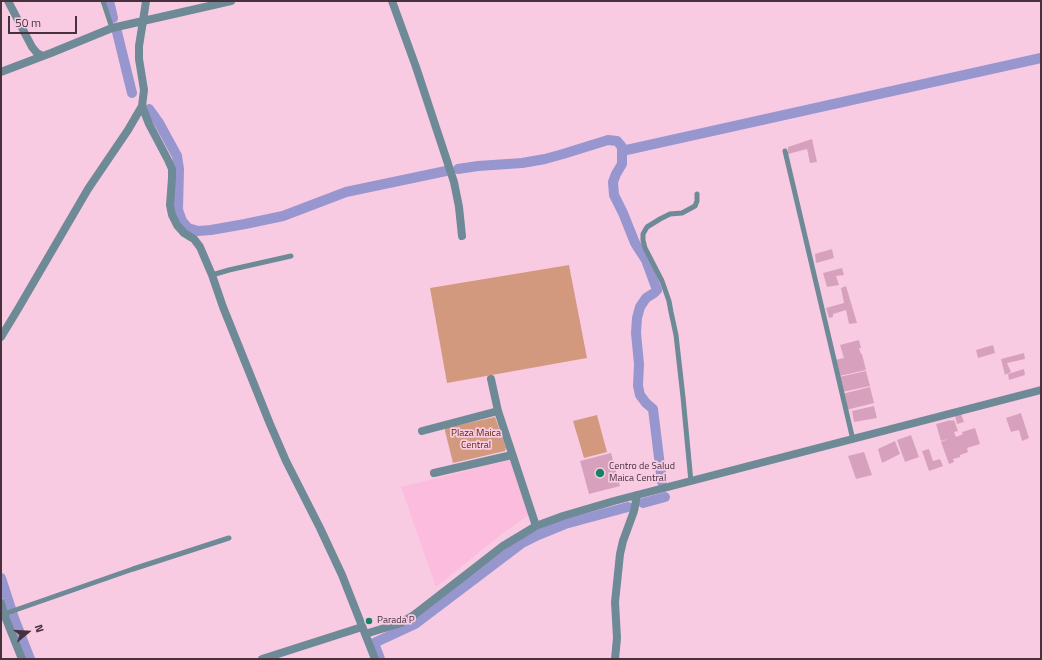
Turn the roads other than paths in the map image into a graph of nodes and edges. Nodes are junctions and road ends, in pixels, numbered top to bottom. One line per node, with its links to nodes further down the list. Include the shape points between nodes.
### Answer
1 (8, 1): 8 (street, via 32,47)
2 (103, 1): 7 (lane)
3 (146, 1): 6 (street)
4 (231, 1): 6 (street)
5 (392, 1): 13 (street, via 452,176)
6 (143, 21): 7 (street); 10 (street, via 139,46 144,90)
7 (112, 28): 8 (street)
8 (43, 56): 9 (street)
9 (1, 72)
10 (142, 106): 15 (street, via 172,169 172,216 184,233 194,239 200,247); 16 (street, via 88,189)
11 (785, 151): 21 (lane)
12 (697, 194): 24 (lane, via 695,206 682,213 670,214 660,219 647,227 643,234 645,248 662,281 672,312)
13 (462, 236)
14 (291, 256): 15 (lane)
15 (212, 275): 29 (street, via 270,424 342,575)
16 (1, 337)
17 (491, 379): 19 (street)
18 (1041, 390): 21 (street)
19 (498, 411): 20 (street); 22 (street)
20 (422, 431)
21 (853, 440): 24 (street)
22 (512, 455): 23 (street); 26 (street)
23 (434, 473)
24 (691, 482): 25 (street)
25 (637, 495): 26 (street); 33 (street, via 620,554 615,595)
26 (536, 526): 29 (street, via 503,546 401,623)
27 (229, 538): 28 (lane)
28 (2, 610): 30 (street)
29 (364, 631): 31 (street); 32 (street)
30 (22, 659)
31 (262, 659)
32 (375, 659)
33 (615, 659)

